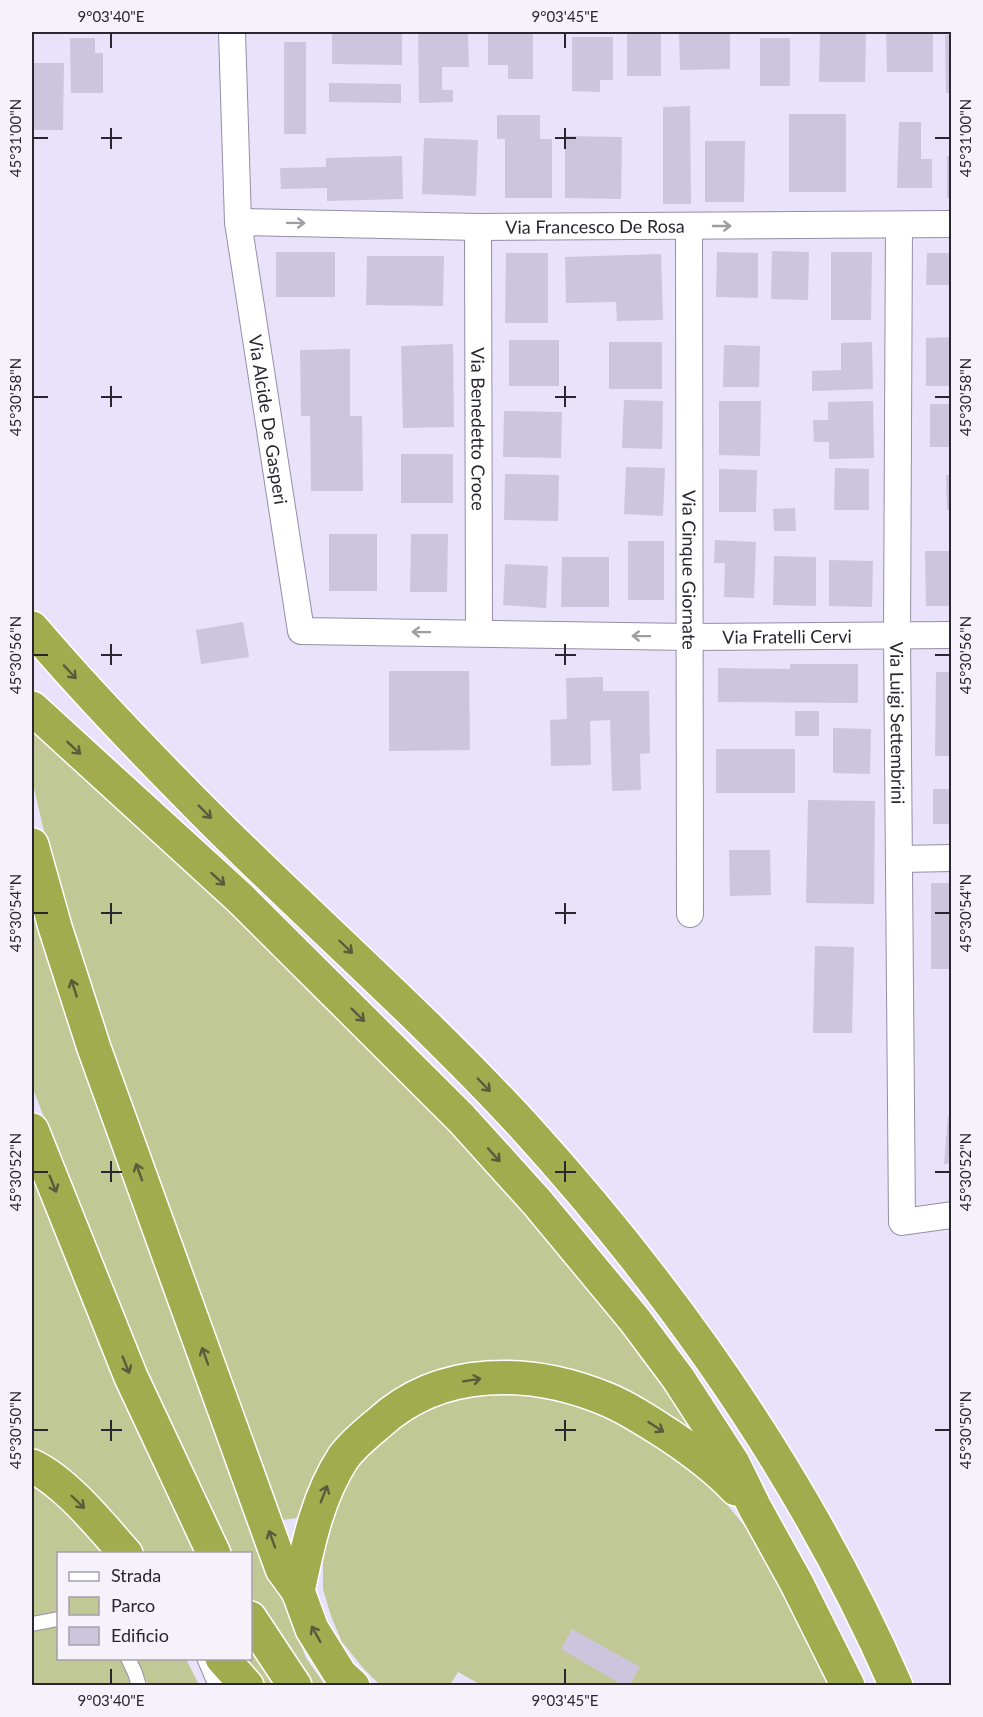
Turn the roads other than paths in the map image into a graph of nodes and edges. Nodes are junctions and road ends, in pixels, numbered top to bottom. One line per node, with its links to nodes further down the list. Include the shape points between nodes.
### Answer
1 (232, 32): 2 (street, Via Alcide De Gasperi)
2 (238, 222): 6 (street, Via Francesco De Rosa, one-way to 6); 8 (street, Via Alcide De Gasperi, one-way to 2, via 301,630)
3 (951, 224): 4 (street, Via Francesco De Rosa)
4 (899, 225): 5 (street, Via Francesco De Rosa, one-way to 4); 10 (street, Via Luigi Settembrini)
5 (689, 226): 6 (street, Via Francesco De Rosa); 11 (street, Via Cinque Giornate)
6 (478, 227): 8 (street, Via Benedetto Croce)
7 (32, 628): 36 (highway, one-way to 36, via 217,825 388,987 482,1083 582,1192 641,1264 695,1335 796,1492)
8 (479, 633): 11 (street, Via Fratelli Cervi, one-way to 8)
9 (951, 635): 10 (street, Via Fratelli Cervi)
10 (897, 636): 11 (street, Via Fratelli Cervi); 15 (street, Via Luigi Settembrini)
11 (689, 637): 16 (street, Via Cinque Giornate)
12 (32, 708): 20 (highway, one-way to 20, via 240,898 461,1118 634,1319 733,1463)
13 (32, 845): 23 (highway, one-way to 13, via 282,1569 98,1059)
14 (951, 858): 15 (street)
15 (900, 859): 18 (street, Via Luigi Settembrini, via 902,1222)
16 (690, 914)
17 (32, 1130): 22 (highway, one-way to 22, via 131,1377)
18 (951, 1215)
19 (32, 1466): 21 (highway, one-way to 21, via 63,1488)
20 (755, 1508): 23 (highway, one-way to 20, via 316,1516 329,1482 345,1456 390,1412 420,1394 452,1383 491,1377 530,1378 607,1399 685,1446 721,1473); 35 (highway)
21 (124, 1552)
22 (213, 1552)
23 (298, 1591): 34 (highway, one-way to 23, via 340,1674 312,1629)
24 (57, 1619): 26 (lane)
25 (252, 1621): 33 (highway)
26 (32, 1624)
27 (128, 1660): 30 (lane)
28 (204, 1660): 31 (lane)
29 (223, 1660): 32 (highway)
30 (139, 1686)
31 (216, 1686)
32 (247, 1686)
33 (295, 1686)
34 (353, 1686)
35 (848, 1686)
36 (896, 1686)

